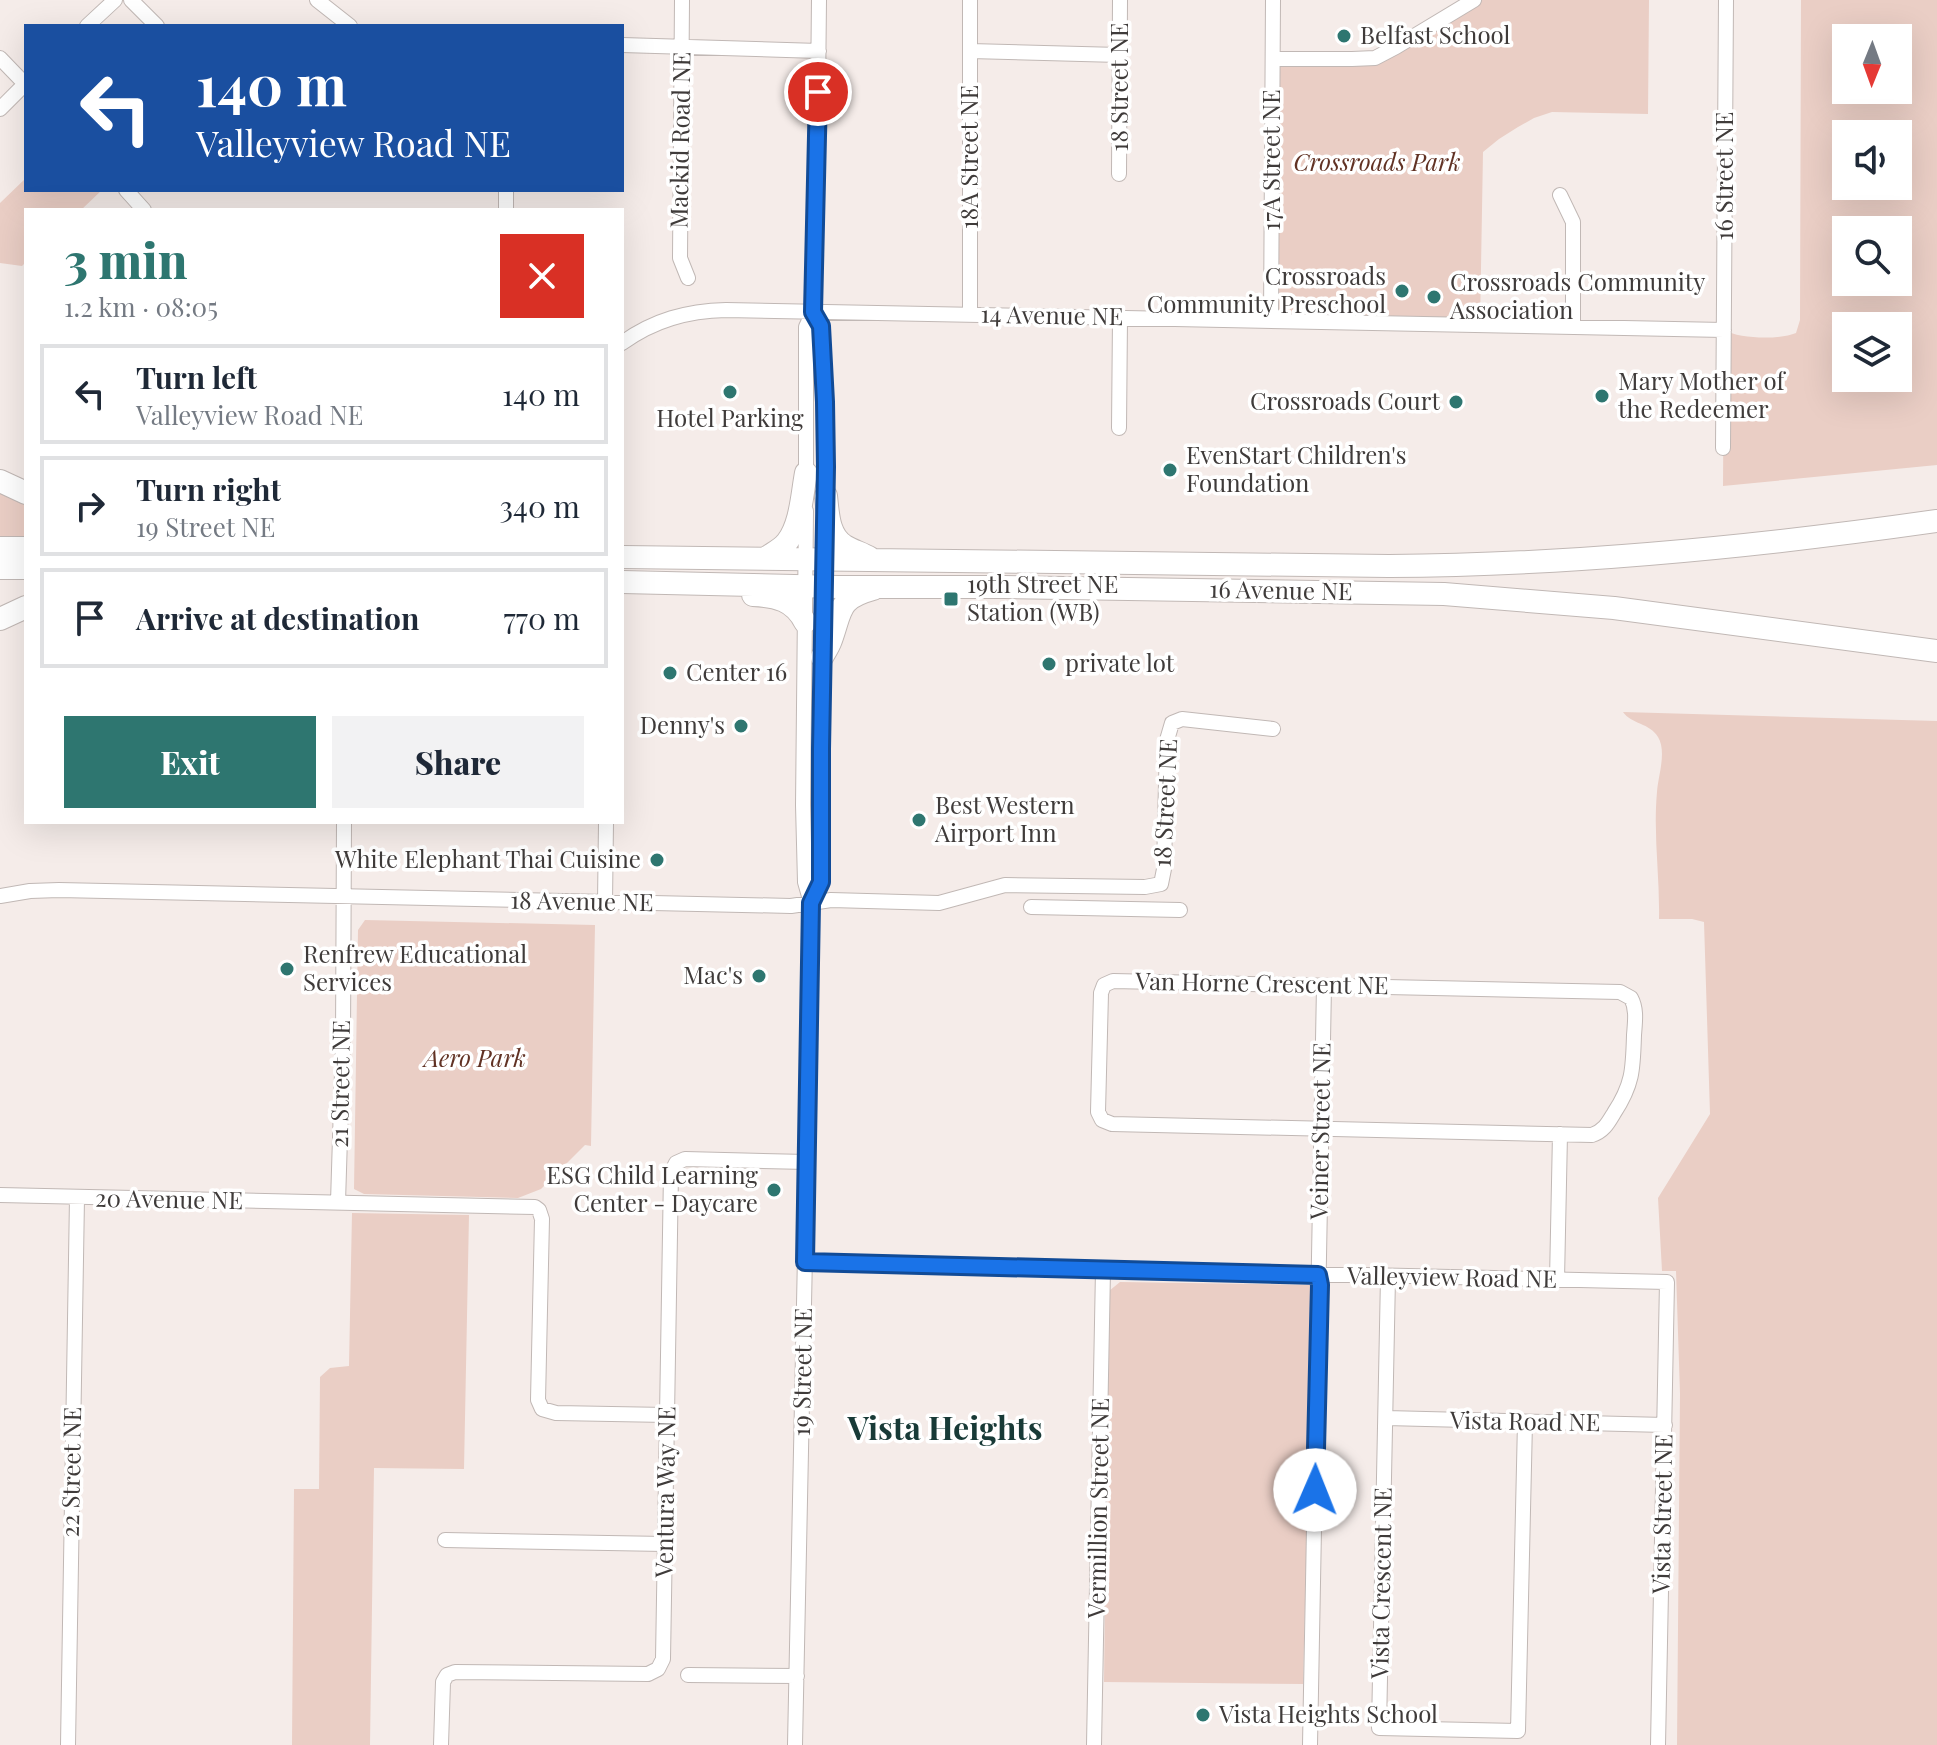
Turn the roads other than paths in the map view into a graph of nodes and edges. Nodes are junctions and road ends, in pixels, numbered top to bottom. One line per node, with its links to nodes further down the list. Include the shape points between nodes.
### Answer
1 (115, 0): 11 (street)
2 (131, 0): 12 (street)
3 (317, 0): 13 (street)
4 (682, 0): 15 (street, Mackid Road NE)
5 (819, 0): 16 (street, 19 Street NE)
6 (970, 0): 17 (street, 18A Street NE)
7 (1120, 0): 18 (street, 18 Street NE)
8 (1273, 0): 20 (street, 17A Street NE)
9 (1474, 0): 20 (street, via 1375,58)
10 (1726, 0): 34 (street, 16 Street NE)
11 (89, 24)
12 (155, 24)
13 (347, 24)
14 (624, 45): 15 (street)
15 (682, 47): 16 (street); 28 (street, Mackid Road NE, via 680,258)
16 (819, 51): 29 (street, 19 Street NE)
17 (970, 51): 18 (street); 30 (street, 18A Street NE)
18 (1119, 55): 24 (street, 18 Street NE)
19 (0, 58): 21 (street)
20 (1273, 59): 32 (street, 17A Street NE)
21 (24, 82)
22 (24, 86): 23 (street)
23 (0, 109)
24 (1119, 174)
25 (128, 192): 27 (street)
26 (1560, 195): 33 (street, via 1573,222)
27 (142, 208)
28 (688, 278)
29 (813, 312): 30 (street, 14 Avenue NE); 35 (street, 14 Avenue NE, via 699,311 659,322); 38 (street, 19 Street NE, via 806,327); 41 (street, 19 Street NE, via 821,326)
30 (970, 314): 31 (street, 14 Avenue NE)
31 (1120, 318): 32 (street, 14 Avenue NE); 36 (street)
32 (1271, 320): 33 (street, 14 Avenue NE)
33 (1573, 327): 34 (street, 14 Avenue NE)
34 (1724, 330): 37 (street, 16 Street NE)
35 (624, 342)
36 (1119, 428)
37 (1723, 448)
38 (806, 473): 48 (highway, via 789,540); 49 (street, 19 Street NE)
39 (0, 481): 40 (highway)
40 (24, 492)
41 (826, 496): 49 (street, 19 Street NE); 50 (highway, via 834,535)
42 (1937, 509): 44 (highway)
43 (1937, 521): 44 (highway, 16 Avenue NE)
44 (1904, 526): 50 (highway, 16 Avenue NE, via 1700,550 1512,564)
45 (0, 548): 46 (highway)
46 (24, 548)
47 (624, 557): 48 (highway, 16 Avenue NE)
48 (766, 558): 49 (highway, 16 Avenue NE)
49 (816, 560): 50 (highway, 16 Avenue NE); 55 (street, 19 Street NE)
50 (874, 561)
51 (0, 568): 52 (highway)
52 (24, 568)
53 (624, 582): 55 (highway, 16 Avenue NE)
54 (624, 583): 59 (highway, via 640,593 780,598)
55 (815, 585): 56 (highway, 16 Avenue NE); 59 (street, 19 Street NE); 61 (street, 19 Street NE)
56 (880, 587): 60 (highway, 16 Avenue NE, via 1444,594 1614,608); 61 (highway, via 843,605)
57 (24, 608): 58 (highway)
58 (0, 619)
59 (805, 622): 69 (street, 19 Street NE, via 803,805 805,882)
60 (1937, 651)
61 (822, 657): 69 (street, 19 Street NE, via 821,882)
62 (1273, 729): 65 (street, 18 Street NE, via 1182,719 1172,723)
63 (344, 824): 67 (street, 21 Street NE)
64 (606, 824): 68 (street)
65 (1161, 884): 69 (street, 18 Avenue NE, via 1005,885 939,903)
66 (0, 896): 67 (street, 18 Avenue NE, via 44,890)
67 (343, 897): 68 (street, 18 Avenue NE); 78 (street, 21 Street NE)
68 (605, 902): 69 (street, 18 Avenue NE)
69 (811, 903): 75 (street, 19 Street NE)
70 (1031, 907): 71 (street)
71 (1180, 910)
72 (1324, 986): 73 (street, Veiner Street NE); 73 (street, Van Horne Crescent NE, via 1113,981 1102,989 1099,1053 1098,1112 1112,1124); 74 (street, Van Horne Crescent NE, via 1626,994 1635,1009 1633,1065 1625,1096 1600,1132)
73 (1321, 1128): 74 (street, Van Horne Crescent NE); 81 (street, Veiner Street NE)
74 (1560, 1134): 83 (street)
75 (807, 1162): 79 (street, 19 Street NE); 85 (street, Ventura Way NE, via 676,1163 671,1173)
76 (0, 1195): 77 (street, 20 Avenue NE)
77 (77, 1198): 78 (street, 20 Avenue NE); 93 (street, 22 Street NE)
78 (338, 1202): 85 (street, 20 Avenue NE, via 535,1207 542,1219 542,1409)
79 (805, 1262): 80 (street, Valleyview Road NE); 92 (street, 19 Street NE)
80 (1103, 1270): 81 (street, Valleyview Road NE); 96 (street, Vermillion Street NE)
81 (1318, 1275): 82 (street, Valleyview Road NE); 97 (street, Veiner Street NE)
82 (1388, 1277): 83 (street, Valleyview Road NE); 86 (street, Vista Crescent NE)
83 (1557, 1280): 84 (street, Valleyview Road NE)
84 (1667, 1282): 88 (street, Vista Street NE)
85 (667, 1415): 90 (street, Ventura Way NE)
86 (1386, 1418): 87 (street, Vista Road NE); 87 (street, Vista Crescent NE, via 1379,1728 1518,1731)
87 (1525, 1422): 88 (street, Vista Road NE)
88 (1665, 1425): 98 (street, Vista Street NE)
89 (445, 1540): 90 (street)
90 (665, 1544): 94 (street, Ventura Way NE, via 663,1659 658,1669 648,1674 455,1672 443,1682)
91 (688, 1675): 92 (street)
92 (797, 1676): 95 (street, 19 Street NE)
93 (68, 1745)
94 (441, 1745)
95 (795, 1745)
96 (1094, 1745)
97 (1310, 1745)
98 (1658, 1745)

